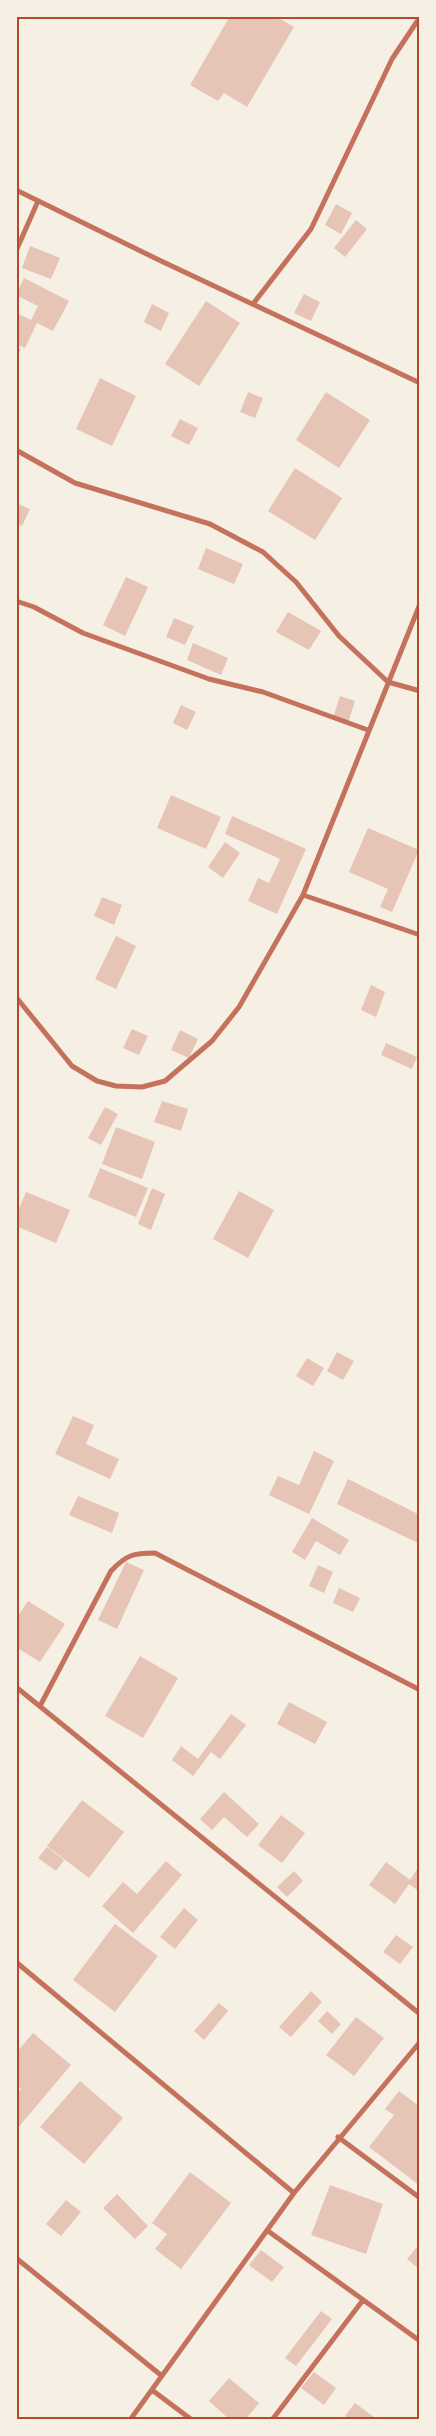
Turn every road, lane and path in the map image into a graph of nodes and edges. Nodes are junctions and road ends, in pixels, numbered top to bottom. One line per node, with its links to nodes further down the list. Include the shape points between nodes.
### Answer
1 (420, 17): 5 (street, via 392,59 310,229)
2 (16, 190): 3 (street)
3 (38, 201): 4 (street); 5 (street)
4 (16, 251)
5 (252, 304): 6 (street)
6 (420, 383)
7 (16, 450): 10 (street, via 75,483 210,524 263,552 296,582 339,636)
8 (16, 601): 12 (street, via 83,633 209,679 263,692)
9 (420, 604): 10 (street)
10 (388, 682): 11 (street); 12 (street)
11 (420, 691)
12 (368, 730): 13 (street)
13 (303, 895): 14 (street); 15 (street, via 239,1007 212,1041 165,1081 142,1087 97,1081 72,1066)
14 (420, 934)
15 (16, 997)
16 (16, 1687): 18 (street)
17 (420, 1690): 18 (street, via 155,1552 134,1553 111,1571)
18 (40, 1706): 20 (street)
19 (16, 1962): 23 (street)
20 (420, 2014)
21 (420, 2042): 22 (street)
22 (338, 2137): 23 (street); 24 (street)
23 (294, 2193): 25 (street)
24 (420, 2198)
25 (268, 2231): 27 (street); 29 (street)
26 (16, 2258): 29 (street)
27 (363, 2300): 28 (street); 33 (street)
28 (420, 2341)
29 (162, 2376): 30 (street)
30 (152, 2390): 31 (street); 32 (street)
31 (130, 2420)
32 (192, 2420)
33 (272, 2420)

